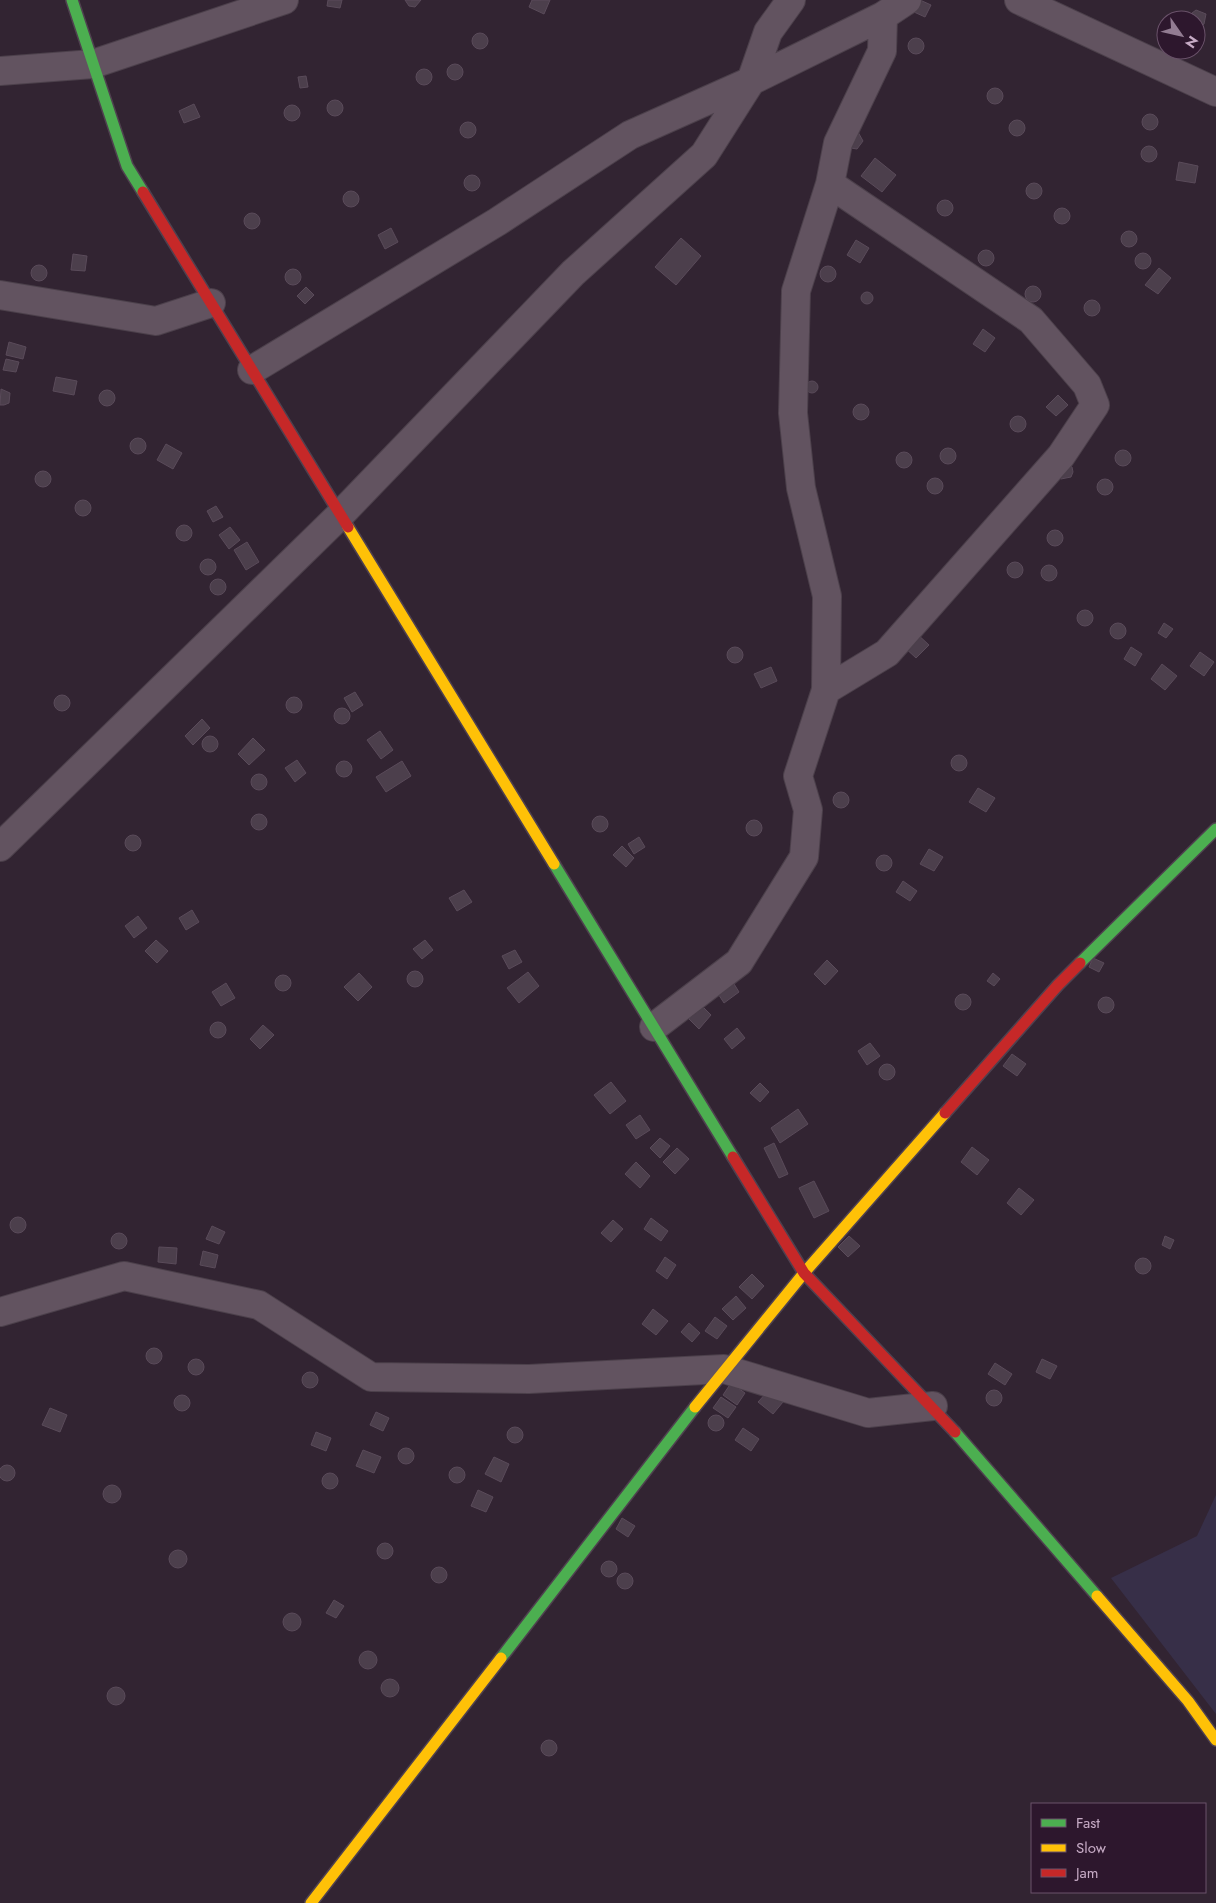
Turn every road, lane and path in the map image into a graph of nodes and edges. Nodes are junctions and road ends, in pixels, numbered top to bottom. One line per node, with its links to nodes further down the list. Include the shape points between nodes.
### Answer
1 (72, 0): 7 (main road)
2 (284, 0): 7 (street)
3 (791, 0): 9 (street, via 768,32)
4 (907, 0): 6 (street)
5 (1019, 0): 10 (street)
6 (883, 16): 9 (street); 11 (street, via 882,51 838,143)
7 (93, 64): 8 (street); 13 (main road, via 127,166)
8 (0, 71)
9 (751, 82): 14 (street, via 630,135 497,222); 15 (street, via 704,155 573,273)
10 (1216, 92)
11 (830, 184): 16 (street, via 796,291 793,413 801,488 826,596); 16 (street, via 1031,320 1087,385 1095,405 1061,456 887,653)
12 (0, 296): 13 (street, via 156,321)
13 (211, 303): 14 (main road)
14 (252, 370): 15 (main road)
15 (340, 515): 18 (street); 19 (main road)
16 (826, 690): 19 (street, via 798,776 808,810 804,857 739,962)
17 (1216, 829): 20 (main road, via 1058,984)
18 (0, 847)
19 (654, 1027): 20 (main road)
20 (804, 1273): 22 (main road); 23 (main road)
21 (0, 1312): 22 (street, via 124,1276 259,1305 371,1377 529,1379)
22 (724, 1369): 23 (street, via 868,1414); 25 (main road)
23 (933, 1406): 24 (main road, via 1188,1700)
24 (1216, 1740)
25 (311, 1903)

